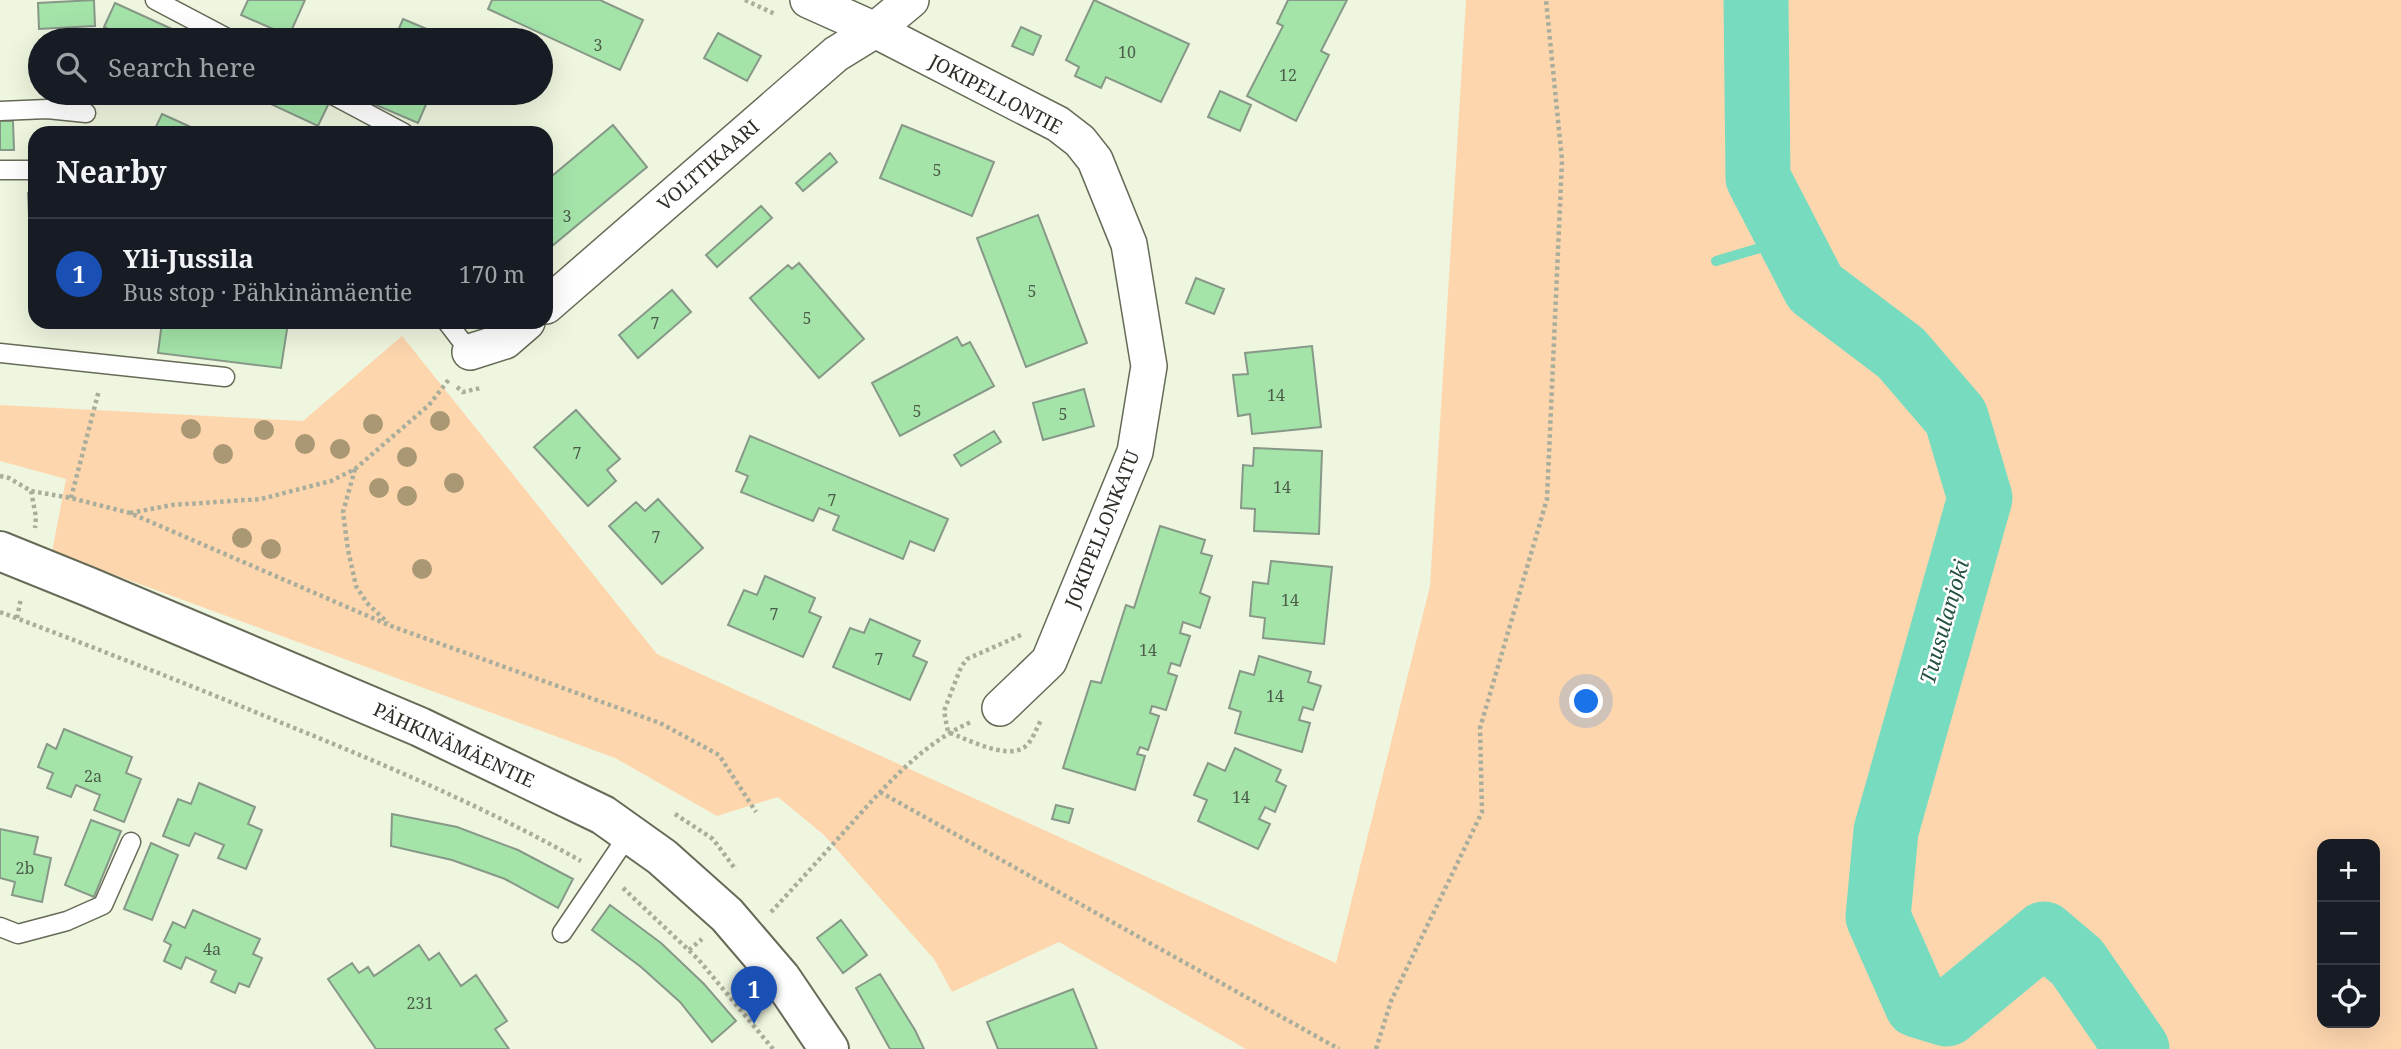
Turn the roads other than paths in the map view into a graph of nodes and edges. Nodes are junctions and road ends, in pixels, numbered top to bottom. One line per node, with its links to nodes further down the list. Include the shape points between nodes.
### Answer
1 (155, 0): 4 (lane)
2 (911, 0): 5 (street, VOLTTIKAARI)
3 (794, 8): 5 (street, JOKIPELLONTIE)
4 (208, 28)
5 (875, 30): 12 (street, JOKIPELLONTIE, via 1058,124 1080,141 1095,160); 13 (street, VOLTTIKAARI, via 836,54)
6 (351, 105): 9 (lane)
7 (0, 111): 8 (lane)
8 (86, 113)
9 (391, 126)
10 (0, 170): 11 (lane)
11 (28, 170)
12 (1129, 244): 20 (street, JOKIPELLONKATU, via 1149,366 1135,452 1049,661)
13 (553, 300)
14 (452, 329): 16 (lane)
15 (519, 329): 16 (street, via 505,341)
16 (470, 352)
17 (0, 353): 18 (lane)
18 (225, 377)
19 (0, 551): 21 (street, PÄHKINÄMÄENTIE, via 420,727 603,815)
20 (1000, 708)
21 (629, 834): 24 (lane); 25 (street, PÄHKINÄMÄENTIE, via 727,915 781,978)
22 (131, 842): 23 (lane, via 103,905 18,934)
23 (0, 927)
24 (562, 933)
25 (829, 1049)

